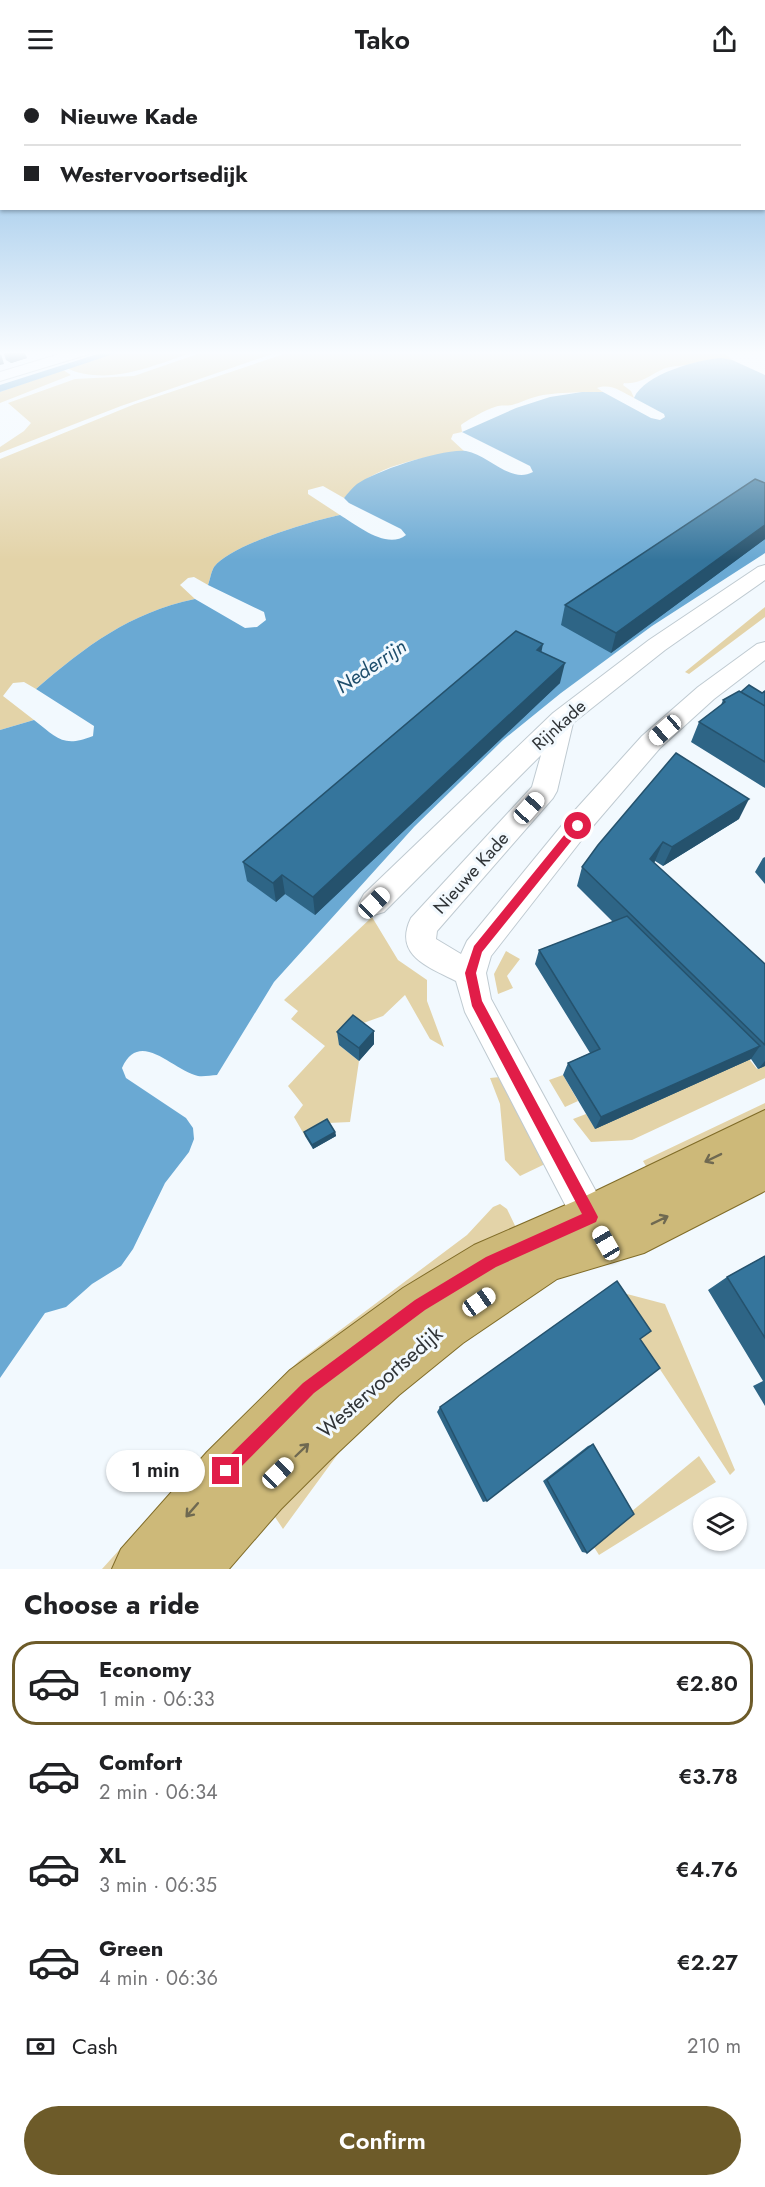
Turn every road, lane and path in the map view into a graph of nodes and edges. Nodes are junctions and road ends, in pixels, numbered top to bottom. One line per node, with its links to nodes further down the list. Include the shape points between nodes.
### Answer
1 (765, 571): 3 (street, Rijnkade, via 657,645)
2 (765, 649): 5 (street, via 706,693 651,742 478,950)
3 (562, 719): 4 (street, Rijnkade); 5 (street, Nieuwe Kade, via 544,791 422,927 421,945 447,963)
4 (374, 903)
5 (471, 973): 8 (street, via 476,1002)
6 (765, 1132): 8 (main road, Westervoortsedijk, one-way to 8)
7 (754, 1181): 8 (main road, Westervoortsedijk, one-way to 7, via 627,1236)
8 (598, 1230): 9 (main road, Westervoortsedijk, one-way to 9, via 491,1262 430,1299 308,1388 226,1471); 10 (main road, Westervoortsedijk, one-way to 8, via 261,1489 381,1377 446,1326 540,1262)
9 (141, 1569)
10 (191, 1569)

